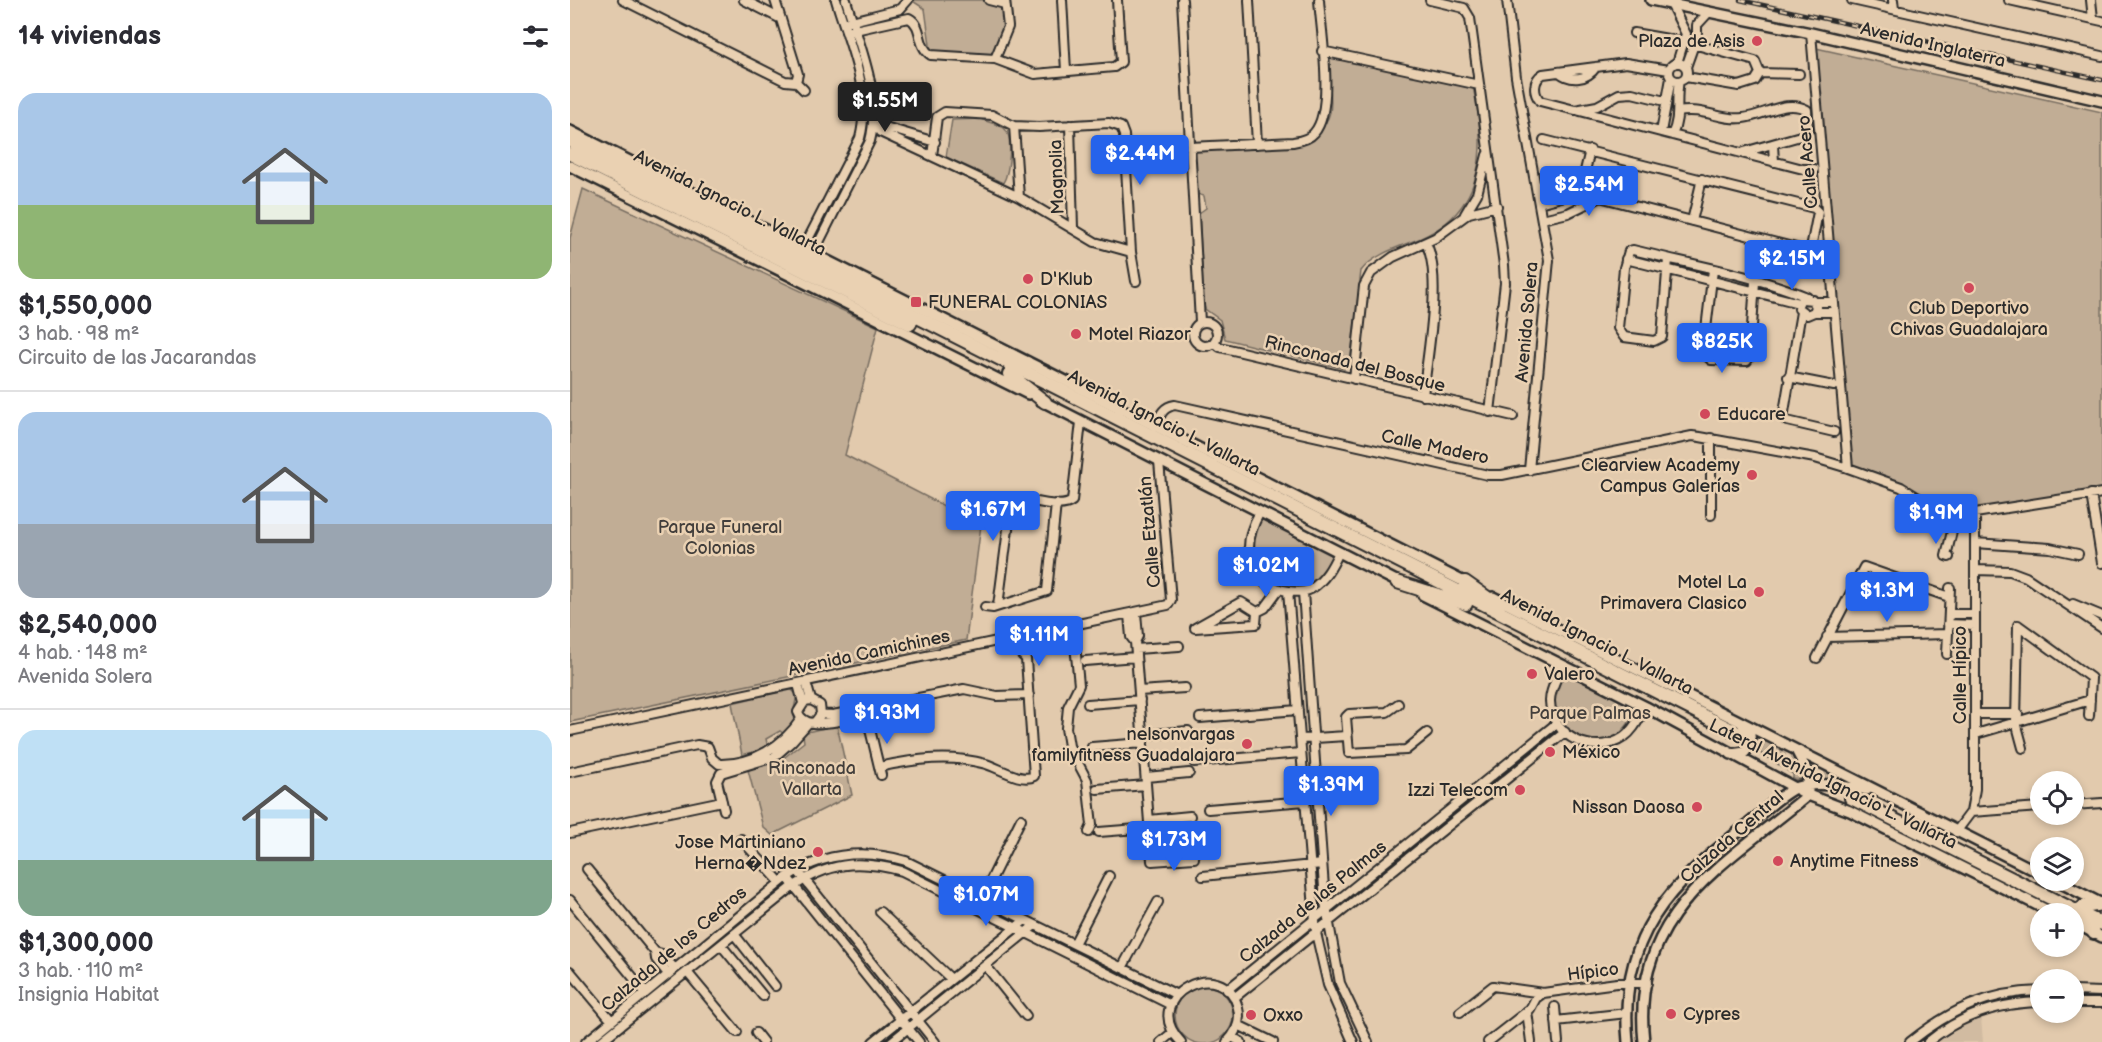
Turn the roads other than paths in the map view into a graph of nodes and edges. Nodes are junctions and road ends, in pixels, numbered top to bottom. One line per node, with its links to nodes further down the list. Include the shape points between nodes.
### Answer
1 (623, 0): 49 (street, via 785,81)
2 (744, 0): 28 (street)
3 (775, 0): 28 (street)
4 (836, 0): 31 (street)
5 (846, 0): 29 (street)
6 (908, 0): 23 (street)
7 (989, 0): 20 (street)
8 (1062, 0): 44 (street)
9 (1117, 0): 44 (street, via 1121,62 1114,67)
10 (1182, 0): 75 (street)
11 (1250, 0): 72 (street)
12 (1319, 0): 39 (street)
13 (1430, 0): 50 (street, via 1464,8 1469,14)
14 (1507, 0): 89 (street, Avenida Solera, via 1516,77)
15 (1651, 0): 22 (street, Avenida Inglaterra)
16 (1852, 0): 21 (street, Avenida Inglaterra)
17 (1893, 0): 24 (street)
18 (2008, 0): 27 (street)
19 (2091, 0): 27 (street)
20 (1005, 2): 41 (street, via 1008,27)
21 (1880, 3): 24 (street, Avenida Inglaterra)
22 (1671, 4): 25 (street, Avenida Inglaterra); 32 (street)
23 (900, 9): 26 (street); 29 (street)
24 (1894, 9): 40 (street, Avenida Inglaterra)
25 (1710, 12): 33 (street); 37 (street, Avenida Inglaterra)
26 (903, 18): 34 (street); 41 (street, via 915,21 923,49 931,55)
27 (2093, 19): 30 (street)
28 (781, 20): 49 (street, via 798,74)
29 (852, 21): 31 (street); 34 (street)
30 (2102, 21)
31 (843, 23): 35 (street)
32 (1682, 23): 33 (street); 38 (street)
33 (1697, 25): 38 (street)
34 (855, 30): 35 (street); 61 (street, via 872,93)
35 (846, 32): 58 (street, via 863,89)
36 (1634, 33): 38 (street)
37 (1811, 33): 54 (street, Avenida Inglaterra); 100 (street, Calle Acero)
38 (1689, 43): 42 (street); 43 (street); 45 (street, via 1744,56 1755,61)
39 (1322, 51): 50 (street); 72 (street, via 1324,109 1316,131 1299,141)
40 (2102, 56)
41 (995, 59): 44 (street, via 1035,74)
42 (1677, 63): 43 (street); 46 (street)
43 (1686, 67): 48 (street)
44 (1066, 71)
45 (1760, 73): 47 (street); 48 (street, via 1755,81 1739,86)
46 (1670, 74): 48 (street); 53 (street); 55 (street, via 1626,63 1596,68 1580,78 1568,78 1559,72 1539,76 1535,88 1540,101)
47 (1799, 74)
48 (1683, 79): 56 (street, via 1676,97)
49 (796, 82): 51 (street)
50 (1479, 85): 74 (street)
51 (804, 90)
52 (1608, 100): 53 (street, via 1632,93); 55 (street); 57 (street)
53 (1665, 101): 64 (street)
54 (2102, 101)
55 (1575, 110): 57 (street)
56 (1678, 112): 65 (street); 73 (street, via 1695,109 1737,118 1780,107 1807,110 1808,130 1804,135)
57 (1606, 118): 64 (street)
58 (863, 125): 61 (street); 96 (street)
59 (1070, 125): 60 (street); 94 (street, Magnolia); 97 (street, via 1115,124 1123,131)
60 (1014, 126): 71 (street, via 992,115 945,112 938,117); 87 (street)
61 (875, 127): 63 (street); 68 (street); 99 (street)
62 (570, 130): 96 (street)
63 (901, 131): 67 (street); 68 (street)
64 (1661, 132): 65 (street)
65 (1672, 135): 79 (street)
66 (570, 136): 78 (highway)
67 (921, 138): 71 (street); 76 (street)
68 (898, 140): 76 (street)
69 (1544, 140): 77 (street)
70 (570, 141): 78 (highway, Avenida Ignacio L. Vallarta)
71 (935, 142): 81 (street)
72 (1257, 144): 75 (street)
73 (1773, 144): 79 (street); 82 (street)
74 (1488, 146): 90 (street); 91 (street, via 1477,194)
75 (1190, 147): 114 (street)
76 (918, 149): 81 (street)
77 (1590, 150): 85 (street); 86 (street)
78 (591, 152): 116 (highway, Avenida Ignacio L. Vallarta)
79 (1739, 153): 82 (street)
80 (570, 154): 118 (highway, Avenida Ignacio L. Vallarta)
81 (932, 156): 87 (street)
82 (1774, 162): 84 (street)
83 (570, 166): 123 (street, Lateral Avenida Ignacio L. Vallarta)
84 (1814, 169)
85 (1702, 179): 93 (street); 98 (street, via 1817,210)
86 (1580, 192): 88 (street); 89 (street)
87 (1019, 197): 94 (street)
88 (1599, 198): 92 (street, via 1568,213); 93 (street)
89 (1539, 202): 92 (street, Avenida Solera)
90 (1497, 206): 91 (street); 124 (street, via 1505,283)
91 (1465, 215): 95 (street)
92 (1542, 219): 132 (street, Avenida Solera, via 1549,268)
93 (1692, 221): 98 (street)
94 (1073, 228): 97 (street, via 1095,242)
95 (1426, 243): 120 (street, via 1393,258 1368,277); 122 (street, via 1433,258 1434,280)
96 (803, 249): 99 (street)
97 (1131, 252): 104 (street)
98 (1810, 253): 100 (street)
99 (813, 254): 117 (street)
100 (1831, 257): 109 (street, Calle Acero)
101 (1668, 263): 101 (street, via 1626,259 1620,333 1624,337 1654,341 1662,337); 102 (street); 103 (street)
102 (1713, 270): 103 (street); 105 (street)
103 (1711, 280): 106 (street); 106 (street, via 1704,346 1711,360 1747,361)
104 (1136, 281)
105 (1755, 282): 106 (street); 107 (street)
106 (1754, 292): 110 (street)
107 (1807, 297): 108 (street); 110 (street)
108 (1815, 302): 109 (street); 112 (street)
109 (1833, 302): 113 (street, Calle Acero)
110 (1799, 303): 111 (street)
111 (1801, 312): 112 (street); 119 (street)
112 (1814, 312): 113 (street)
113 (1834, 312): 131 (street, Calle Acero)
114 (1200, 322): 115 (street, via 1214,325); 115 (street, via 1192,334 1194,341 1208,346)
115 (1214, 342): 120 (street, Rinconada del Bosque, via 1220,347)
116 (973, 347): 117 (highway); 168 (highway, Avenida Ignacio L. Vallarta)
117 (1027, 363): 127 (street)
118 (1009, 374): 123 (highway); 156 (highway, Avenida Ignacio L. Vallarta)
119 (1788, 377): 121 (street); 128 (street, via 1783,418)
120 (1353, 379): 122 (street, Rinconada del Bosque)
121 (1834, 386)
122 (1423, 396): 124 (street, Rinconada del Bosque)
123 (1045, 402): 126 (street, Lateral Avenida Ignacio L. Vallarta)
124 (1490, 412): 125 (street, Rinconada del Bosque)
125 (1513, 416)
126 (1081, 422): 130 (street, Lateral Avenida Ignacio L. Vallarta); 135 (street, via 1074,498 1068,504)
127 (1155, 427): 132 (street, Calle Madero, via 1167,406 1175,405 1488,475); 148 (street)
128 (1834, 432)
129 (1711, 438): 131 (street, Calle Madero); 132 (street, Calle Madero, via 1692,436); 139 (street)
130 (1159, 461): 136 (street, Lateral Avenida Ignacio L. Vallarta); 155 (street, Calle Etzatlán)
131 (1848, 468): 140 (street, Calle Madero, via 1901,487 1936,511)
132 (1529, 470)
133 (2102, 493): 134 (street, Calle Madero)
134 (2091, 494): 137 (street, Calle Madero); 138 (street)
135 (1056, 504): 157 (street, via 1047,591); 157 (street, via 1018,501 1011,506)
136 (1260, 512): 142 (street, Lateral Avenida Ignacio L. Vallarta); 150 (street, via 1250,533 1248,558 1260,578)
137 (1975, 513): 140 (street, Calle Madero); 141 (street, Calle Hípico)
138 (2098, 514): 145 (street)
139 (1711, 515)
140 (1956, 515): 144 (street, via 1946,556)
141 (1975, 543): 143 (street); 146 (street, Calle Hípico)
142 (1339, 552): 147 (street, Lateral Avenida Ignacio L. Vallarta); 152 (street, via 1320,582)
143 (2078, 554)
144 (1949, 557)
145 (2102, 563)
146 (1975, 570): 154 (street, via 2010,571); 162 (street, Calle Hípico)
147 (1398, 582): 156 (highway); 177 (street, Lateral Avenida Ignacio L. Vallarta)
148 (1465, 582): 168 (highway); 203 (street, Avenida Ignacio L. Vallarta)
149 (1950, 588): 153 (street)
150 (1279, 589): 151 (street); 159 (street, via 1265,608)
151 (1288, 591): 152 (street); 189 (street)
152 (1303, 592): 206 (street)
153 (1949, 597): 161 (street); 170 (street, via 1864,567)
154 (2058, 599): 163 (street); 167 (street)
155 (1171, 600): 160 (street, Avenida Camichines, via 1162,608)
156 (1466, 604): 203 (highway, Avenida Ignacio L. Vallarta)
157 (998, 606): 158 (street)
158 (985, 608)
159 (1257, 612): 159 (street, via 1241,602 1195,628 1253,625 1258,622)
160 (1132, 614): 165 (street, Avenida Camichines); 172 (street, via 1131,637)
161 (1949, 614): 162 (street); 164 (street)
162 (1975, 614): 166 (street, Calle Hípico)
163 (2102, 616)
164 (1948, 624): 166 (street); 169 (street)
165 (1073, 625): 178 (street, Avenida Camichines); 235 (street, via 1079,685 1068,707 1066,728 1069,746 1087,780 1092,825)
166 (1975, 625): 191 (street, Calle Hípico)
167 (2102, 628)
168 (1538, 632): 203 (highway, Avenida Ignacio L. Vallarta)
169 (1948, 634): 170 (street); 174 (street)
170 (1827, 637): 175 (street)
171 (1179, 646): 172 (street)
172 (1136, 650): 176 (street); 180 (street)
173 (1021, 654): 181 (street, via 1026,659)
174 (1947, 654)
175 (1817, 658)
176 (1085, 662)
177 (1562, 665): 187 (street, Lateral Avenida Ignacio L. Vallarta); 198 (street, via 1550,701)
178 (802, 683): 184 (street); 199 (street, Avenida Camichines)
179 (1185, 688): 180 (street)
180 (1139, 691): 182 (street)
181 (1029, 695): 188 (street, via 997,696 964,689); 197 (street, via 1035,773 1031,778 950,758 917,759 880,771)
182 (1140, 700): 185 (street); 207 (street)
183 (2090, 700): 193 (street); 195 (street); 195 (street, via 2091,678 2018,626)
184 (807, 701): 190 (street, via 820,705); 196 (street, via 799,709)
185 (1088, 704)
186 (1398, 704): 205 (street, via 1387,712 1349,714 1345,720)
187 (1646, 707): 201 (street, via 1632,730 1610,744 1585,744); 213 (street, Lateral Avenida Ignacio L. Vallarta)
188 (872, 708): 192 (street); 197 (street)
189 (1298, 710): 194 (street); 208 (street)
190 (821, 714): 192 (street); 196 (street)
191 (1975, 714): 195 (street); 204 (street, Calle Hípico)
192 (846, 716): 196 (street, via 825,724); 197 (street)
193 (2089, 716)
194 (1200, 718)
195 (2017, 718): 204 (street); 210 (street)
196 (808, 721): 215 (street, via 781,747)
197 (868, 721)
198 (1557, 723): 201 (street); 232 (street, Calzada de las Palmas)
199 (570, 730)
200 (1188, 731): 207 (street)
201 (1564, 732): 234 (street, Calzada de las Palmas)
202 (1426, 733): 205 (street, via 1406,750 1353,754 1349,753)
203 (1741, 734): 211 (street, Avenida Ignacio L. Vallarta); 213 (street, via 1750,735 1751,744 1745,752)
204 (1976, 734): 229 (street, Calle Hípico)
205 (1346, 736): 206 (street)
206 (1313, 738): 208 (street); 243 (street)
207 (1143, 739): 209 (street); 218 (street)
208 (1300, 739): 212 (street)
209 (1092, 747)
210 (2023, 748)
211 (1797, 751): 221 (street, via 1806,767); 222 (street, Avenida Ignacio L. Vallarta)
212 (1301, 753): 214 (street); 224 (street)
213 (1731, 754): 219 (street, Lateral Avenida Ignacio L. Vallarta)
214 (1194, 762)
215 (738, 765): 216 (street, via 722,764 712,758 708,747 697,745); 238 (street, via 721,773 717,781 723,805)
216 (570, 772)
217 (1189, 773): 218 (street)
218 (1146, 781): 220 (street); 233 (street)
219 (1796, 787): 221 (street, Lateral Avenida Ignacio L. Vallarta); 258 (street, Calzada Central, via 1690,870)
220 (1098, 789)
221 (1809, 790): 223 (street, Lateral Avenida Ignacio L. Vallarta); 223 (street); 265 (street, Calzada Central, via 1701,881)
222 (1875, 791): 223 (street); 237 (street, Avenida Ignacio L. Vallarta)
223 (1851, 797): 259 (street, Lateral Avenida Ignacio L. Vallarta); 260 (highway)
224 (1305, 801): 228 (street); 244 (street)
225 (2084, 805): 226 (street)
226 (2102, 805)
227 (2030, 808): 229 (street)
228 (1208, 809)
229 (1971, 812): 237 (street, Calle Hípico)
230 (1190, 816): 233 (street)
231 (1021, 819): 254 (street)
232 (1438, 820): 234 (street); 262 (street, Calzada de las Palmas)
233 (1149, 824): 236 (street); 240 (street)
234 (1445, 829): 272 (street, Calzada de las Palmas)
235 (1089, 832)
236 (1099, 832)
237 (1956, 832): 245 (street, Avenida Ignacio L. Vallarta)
238 (570, 833)
239 (741, 839): 250 (street)
240 (1151, 846): 242 (street, via 1152,861); 242 (street, via 1166,844)
241 (1194, 858): 242 (street)
242 (1167, 860)
243 (1322, 864): 244 (street); 262 (street)
244 (1310, 866): 249 (street); 271 (street)
245 (2030, 868)
246 (587, 869): 287 (street, via 655,952 662,954)
247 (797, 870): 250 (street, Calzada de los Cedros); 251 (street); 254 (street, Calzada de los Cedros, via 843,855 887,856 906,861)
248 (1109, 876): 279 (street)
249 (1203, 876)
250 (783, 879): 252 (street); 281 (street, Calzada de los Cedros)
251 (804, 879): 252 (street, Calzada de los Cedros); 266 (street, Calzada de los Cedros, via 844,864 885,867 902,871); 311 (street)
252 (794, 886): 278 (street, Calzada de los Cedros); 316 (street)
253 (2077, 891): 261 (street)
254 (981, 898): 257 (street, Calzada de los Cedros)
255 (570, 900): 296 (street)
256 (1158, 902): 284 (street)
257 (992, 903): 266 (street); 270 (street, Calzada de los Cedros)
258 (1661, 903): 265 (street); 291 (street, Calzada Central, via 1641,940)
259 (2036, 903)
260 (2058, 903)
261 (2102, 904): 264 (highway)
262 (1326, 911): 271 (street, Calzada de las Palmas); 272 (street)
263 (880, 912): 289 (street)
264 (2084, 912)
265 (1675, 913): 292 (street, Calzada Central, via 1656,945)
266 (988, 914): 274 (street, Calzada de los Cedros)
267 (2084, 914): 268 (highway)
268 (2102, 916)
269 (2084, 918): 275 (highway)
270 (1025, 920): 273 (street, Calzada de los Cedros); 274 (street)
271 (1315, 920): 277 (street); 294 (street, Calzada de las Palmas)
272 (1328, 923): 277 (street, Calzada de las Palmas); 338 (street, via 1340,983)
273 (1035, 925): 276 (street); 279 (street, Calzada de los Cedros)
274 (1015, 928): 276 (street, Calzada de los Cedros); 285 (street)
275 (2099, 931)
276 (1026, 933): 283 (street); 308 (street, Calzada de los Cedros)
277 (1316, 933): 303 (street, Calzada de las Palmas); 337 (street, via 1328,985)
278 (734, 934): 280 (street, Calzada de los Cedros); 293 (street)
279 (1074, 944): 284 (street, Calzada de los Cedros)
280 (721, 945): 282 (street, Calzada de los Cedros); 302 (street)
281 (692, 953): 282 (street); 287 (street, Calzada de los Cedros)
282 (699, 962): 288 (street, Calzada de los Cedros)
283 (986, 966): 290 (street); 314 (street)
284 (1122, 968): 301 (street, Calzada de los Cedros)
285 (963, 970): 289 (street); 290 (street)
286 (570, 971): 315 (street)
287 (671, 971): 296 (street, Calzada de los Cedros)
288 (687, 972): 321 (street); 327 (street, Calzada de los Cedros)
289 (951, 979): 311 (street)
290 (970, 979): 317 (street)
291 (1630, 982): 292 (street, Hípico); 299 (street, Hípico); 313 (street, Calzada Central)
292 (1647, 983): 343 (street, Calzada Central)
293 (776, 986)
294 (1227, 990): 301 (street, via 1215,983 1201,982); 303 (street)
295 (2084, 991): 298 (street)
296 (645, 992): 315 (street, Calzada de los Cedros)
297 (2030, 992): 300 (street)
298 (2102, 992)
299 (1543, 993): 310 (street, Hípico); 312 (street, Hípico, via 1493,986)
300 (2011, 993): 307 (street); 344 (street, via 1964,1006 1939,1019)
301 (1177, 995): 308 (street)
302 (763, 996)
303 (1234, 998): 319 (street)
304 (2030, 1003): 307 (street)
305 (2084, 1003): 306 (street)
306 (2102, 1003)
307 (2015, 1004): 345 (street, via 1969,1016)
308 (1171, 1005): 322 (street)
309 (1555, 1007): 318 (street)
310 (1527, 1011): 339 (street, Hípico); 340 (street)
311 (910, 1012): 316 (street); 317 (street)
312 (1460, 1012)
313 (1627, 1013): 318 (street); 342 (street, Calzada Central)
314 (1026, 1016)
315 (611, 1020): 323 (street, Calzada de los Cedros)
316 (901, 1020): 320 (street); 329 (street)
317 (917, 1020): 320 (street); 332 (street)
318 (1556, 1021): 341 (street)
319 (1238, 1024): 325 (street); 336 (street)
320 (908, 1028): 330 (street); 331 (street)
321 (737, 1032)
322 (1173, 1032): 333 (street); 334 (street)
323 (596, 1033): 326 (street, Calzada de los Cedros); 327 (street)
324 (756, 1033): 328 (street)
325 (1229, 1040): 335 (street)
326 (586, 1042)
327 (602, 1042)
328 (763, 1042)
329 (873, 1042)
330 (891, 1042)
331 (919, 1042)
332 (934, 1042)
333 (1161, 1042)
334 (1180, 1042)
335 (1241, 1042)
336 (1273, 1042)
337 (1353, 1042)
338 (1368, 1042)
339 (1488, 1042)
340 (1531, 1042)
341 (1558, 1042)
342 (1628, 1042)
343 (1644, 1042)
344 (1910, 1042)
345 (1928, 1042)

